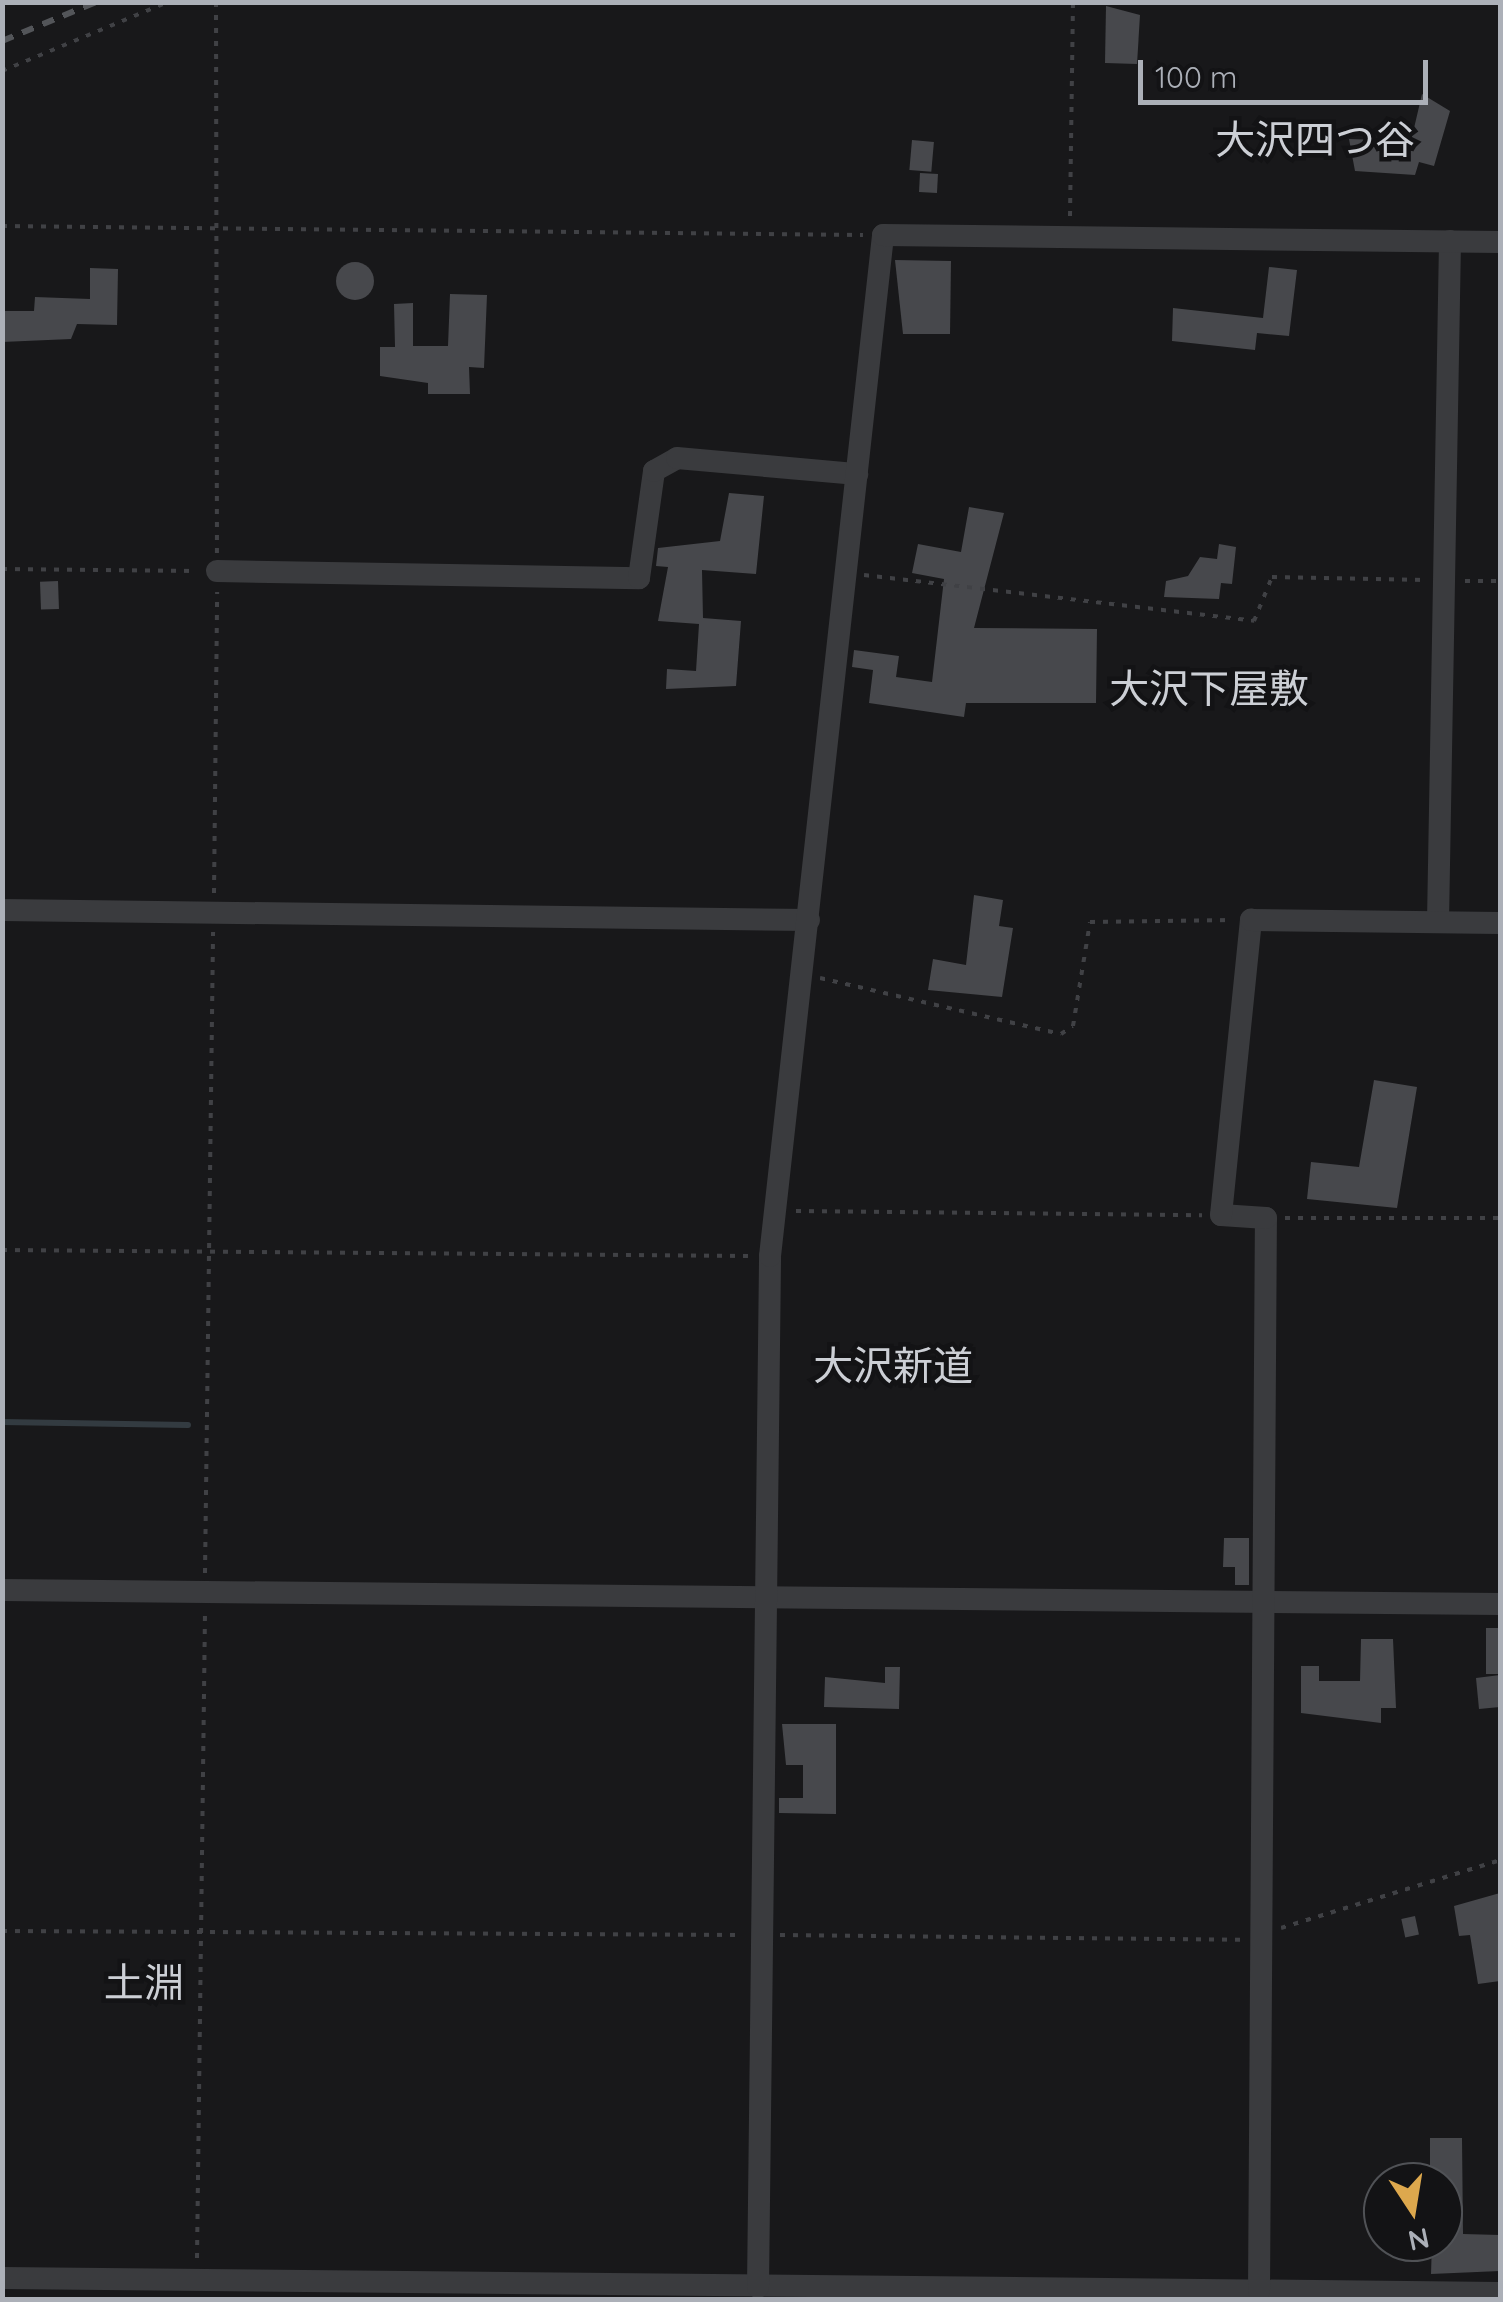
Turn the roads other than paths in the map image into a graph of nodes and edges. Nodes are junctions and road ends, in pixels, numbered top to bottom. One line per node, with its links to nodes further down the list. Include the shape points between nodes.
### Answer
1 (1450, 241): 2 (street); 3 (street, via 883,236); 7 (street)
2 (1500, 242)
3 (858, 474): 4 (street, via 677,458 654,471 639,578); 6 (street)
4 (217, 571)
5 (2, 910): 6 (street)
6 (809, 920): 10 (street, via 770,1256)
7 (1438, 922): 8 (street); 11 (street, via 1252,920 1221,1215 1266,1218)
8 (1500, 923)
9 (2, 1590): 10 (street)
10 (769, 1598): 11 (street); 14 (street)
11 (1264, 1600): 12 (street); 15 (street)
12 (1500, 1604)
13 (2, 2278): 14 (street)
14 (758, 2287): 15 (street)
15 (1259, 2292): 16 (street)
16 (1500, 2293)

